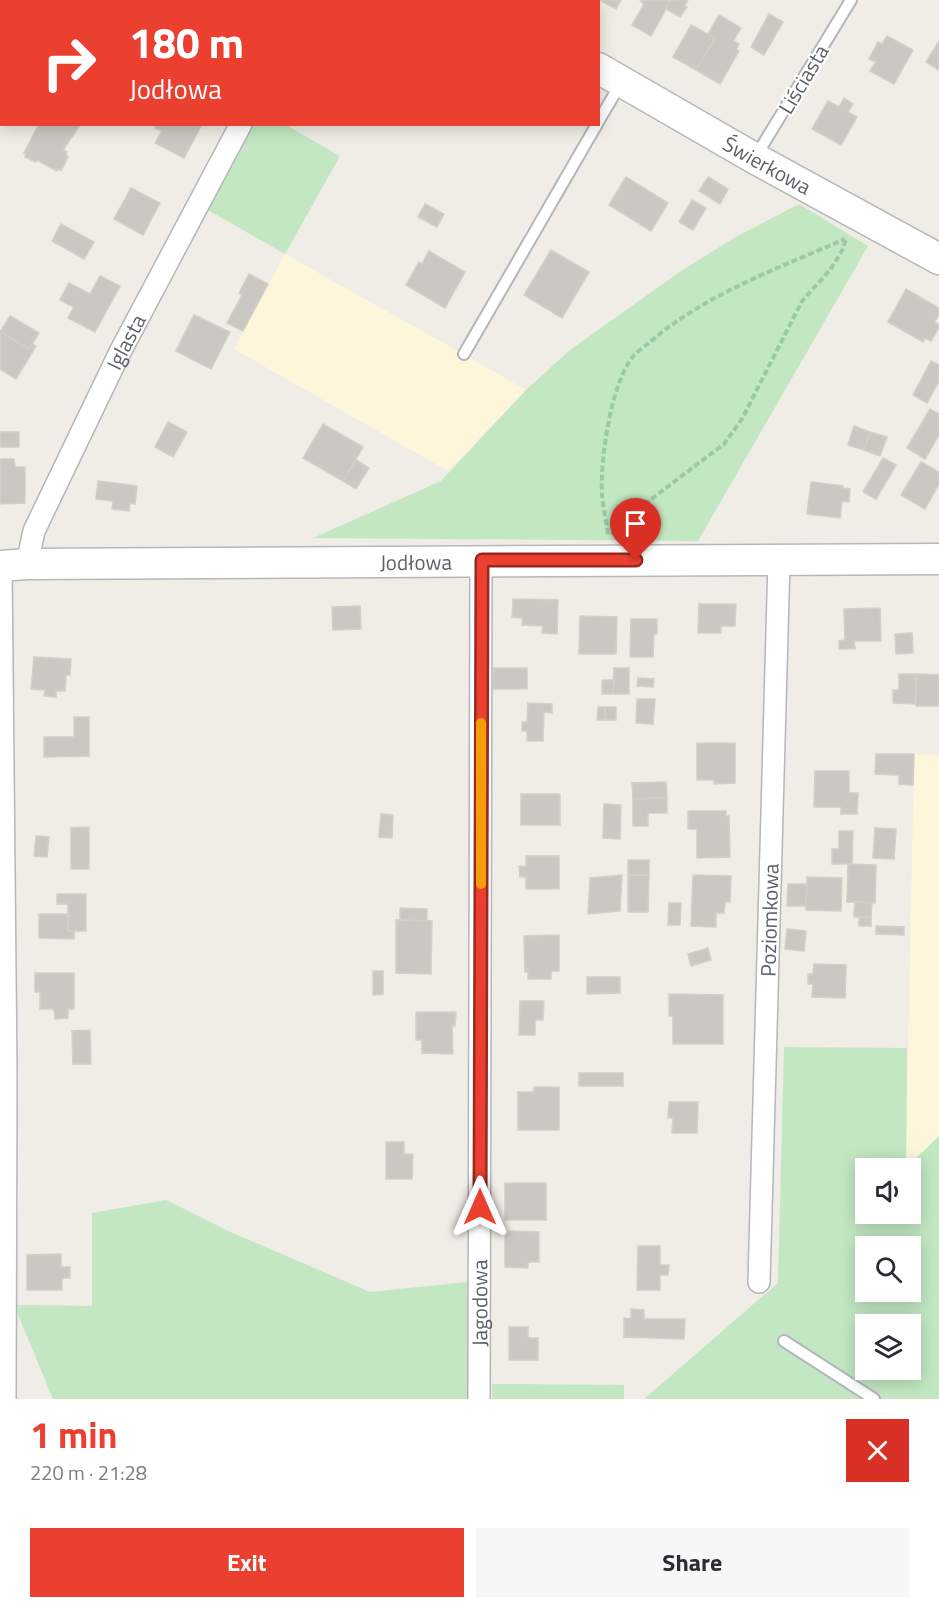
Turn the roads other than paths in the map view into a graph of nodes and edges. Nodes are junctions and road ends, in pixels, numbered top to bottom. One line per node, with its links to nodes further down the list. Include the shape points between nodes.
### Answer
1 (851, 0): 6 (lane, Liściasta)
2 (610, 75): 3 (lane); 6 (street, Świerkowa)
3 (600, 115)
4 (240, 126): 12 (street, Iglasta, via 120,352 34,531)
5 (596, 126): 8 (lane)
6 (754, 158): 7 (street, Świerkowa)
7 (939, 259)
8 (464, 354)
9 (939, 559): 11 (street, Jodłowa)
10 (482, 560): 11 (street, Jodłowa); 12 (street, Jodłowa); 16 (street, Jagodowa)
11 (779, 560): 13 (street, Poziomkowa)
12 (9, 565): 15 (street, Iglasta)
13 (759, 1282)
14 (784, 1341): 17 (lane)
15 (5, 1399)
16 (479, 1399)
17 (874, 1399)

